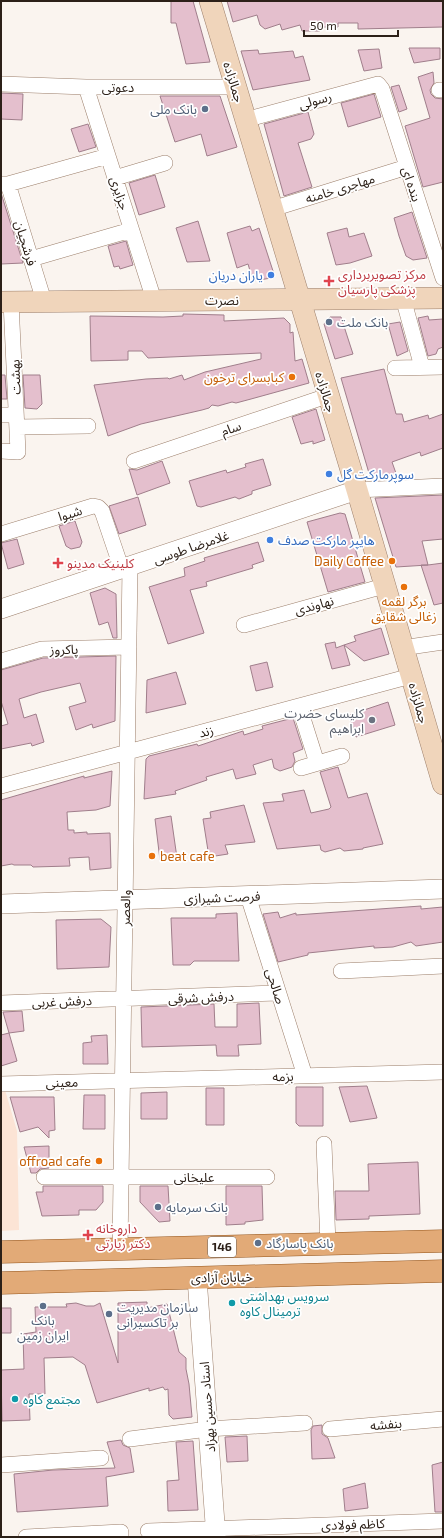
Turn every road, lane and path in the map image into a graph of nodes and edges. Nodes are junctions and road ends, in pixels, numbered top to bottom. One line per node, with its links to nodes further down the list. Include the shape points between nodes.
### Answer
1 (210, 1): 4 (main road, جمالزاده)
2 (1, 84): 3 (street, دعوتی)
3 (86, 87): 4 (street, دعوتی); 7 (street, جزایری)
4 (236, 87): 6 (main road, جمالزاده)
5 (382, 89): 6 (street, رسولی, via 375,83); 9 (street, بنده ای)
6 (245, 120): 12 (main road, جمالزاده)
7 (108, 156): 10 (street, جزایری); 11 (street)
8 (165, 163): 10 (street)
9 (407, 167): 12 (street, مهاجری خامنه); 15 (street, بنده ای)
10 (115, 178): 13 (street, جزایری)
11 (4, 184): 14 (street, فرشچیان)
12 (272, 209): 18 (main road, جمالزاده)
13 (131, 230): 14 (street); 19 (street, جزایری)
14 (31, 259): 20 (street, فرشچیان)
15 (443, 278)
16 (403, 298): 17 (main road, نصرت); 18 (main road, نصرت); 22 (street)
17 (443, 298)
18 (298, 299): 19 (main road, نصرت); 25 (main road, جمالزاده)
19 (154, 300): 20 (main road, نصرت)
20 (44, 301): 21 (main road, نصرت)
21 (6, 302): 27 (street, بهشت)
22 (422, 367): 23 (street); 24 (street)
23 (443, 367)
24 (395, 368)
25 (327, 396): 30 (street, سام); 32 (main road, جمالزاده)
26 (1, 415): 27 (street)
27 (16, 421): 28 (street); 29 (street, بهشت, via 18,452)
28 (88, 426)
29 (1, 451)
30 (134, 461)
31 (443, 486): 32 (street)
32 (357, 490): 34 (street, غلامرضا طوسی); 35 (main road, جمالزاده)
33 (1, 534): 34 (street, شیوا, via 98,506)
34 (126, 568): 36 (street, غلامرضا طوسی); 39 (street, والعصر)
35 (384, 586): 37 (street, نهاوندی); 40 (main road, جمالزاده)
36 (1, 609)
37 (244, 625)
38 (443, 642): 40 (street)
39 (129, 647): 41 (street, پاکروز, via 42,650); 44 (street, والعصر)
40 (402, 648): 42 (main road, جمالزاده)
41 (1, 661)
42 (411, 676): 43 (street, زند); 46 (main road, جمالزاده)
43 (299, 706): 44 (street, زند); 47 (street)
44 (128, 752): 50 (street, زند); 53 (street, والعصر)
45 (342, 756): 47 (street)
46 (439, 759): 49 (main road, جمالزاده)
47 (317, 763): 48 (street)
48 (301, 768)
49 (443, 784)
50 (1, 786)
51 (443, 889): 52 (street, فرصت شیرازی)
52 (248, 896): 53 (street, فرصت شیرازی); 57 (street, صالحی)
53 (125, 900): 54 (street, فرصت شیرازی); 58 (street, والعصر)
54 (1, 904)
55 (443, 966): 56 (street)
56 (341, 971)
57 (278, 994): 58 (street, درفش شرقی); 61 (street, صالحی)
58 (124, 1000): 59 (street, درفش غربی); 62 (street, والعصر)
59 (1, 1003)
60 (443, 1072): 61 (street, بزمه)
61 (305, 1076): 62 (street, بزمه)
62 (123, 1081): 63 (street, معینی); 66 (street, والعصر)
63 (1, 1084)
64 (324, 1144): 69 (street)
65 (44, 1177): 66 (street)
66 (121, 1177): 67 (street, علیخانی); 70 (street, والعصر)
67 (268, 1177)
68 (443, 1241): 69 (main road, 146)
69 (328, 1244): 70 (main road, 146)
70 (120, 1249): 71 (main road, 146)
71 (1, 1252)
72 (443, 1271): 73 (main road, خیابان آزادی)
73 (197, 1278): 74 (main road, خیابان آزادی); 77 (street, استاد حسین بهزاد)
74 (1, 1283)
75 (443, 1419): 78 (street, بنفشه)
76 (305, 1423): 77 (street)
77 (208, 1429): 79 (street); 84 (street, استاد حسین بهزاد)
78 (330, 1429)
79 (130, 1439)
80 (101, 1458): 81 (street)
81 (1, 1465)
82 (443, 1521): 84 (street, کاظم فولادی)
83 (148, 1531): 84 (street, کاظم فولادی)
84 (216, 1533)
85 (26, 1537): 86 (street, via 121,1532)
86 (121, 1537)

